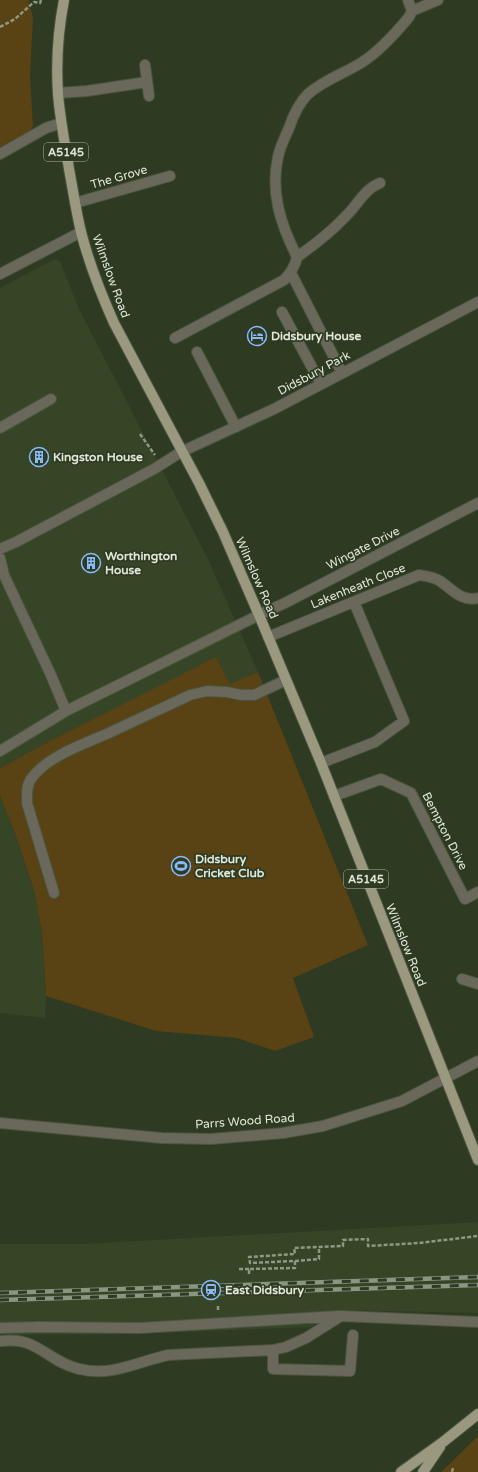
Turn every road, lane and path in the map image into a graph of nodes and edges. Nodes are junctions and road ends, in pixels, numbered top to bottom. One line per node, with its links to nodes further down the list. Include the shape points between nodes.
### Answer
1 (41, 0): 6 (path, via 34,2 15,19)
2 (64, 0): 9 (main road, Wilmslow Road / A5145, via 60,19)
3 (408, 0): 5 (street)
4 (438, 0): 5 (street)
5 (412, 11): 17 (street, via 382,48 320,85 304,99 293,116 278,157 275,186 283,227)
6 (0, 27)
7 (145, 66): 8 (street)
8 (147, 82): 9 (street); 10 (street)
9 (58, 93): 11 (main road, Wilmslow Road / A5145)
10 (149, 96)
11 (61, 123): 12 (street, via 46,128); 15 (main road, Wilmslow Road / A5145)
12 (0, 154)
13 (170, 176): 15 (street, The Grove)
14 (380, 183): 17 (street, via 367,190 345,218)
15 (75, 203): 16 (main road, Wilmslow Road / A5145)
16 (81, 232): 19 (street); 30 (main road, Wilmslow Road / A5145, via 114,323)
17 (297, 257): 18 (street)
18 (291, 272): 22 (street, via 279,282); 24 (street)
19 (0, 274)
20 (478, 302): 24 (street, Didsbury Park)
21 (282, 312): 25 (street)
22 (175, 338)
23 (197, 352): 27 (street)
24 (342, 373): 25 (street, Didsbury Park)
25 (321, 384): 27 (street, Didsbury Park)
26 (51, 399): 28 (street)
27 (236, 427): 30 (street, Didsbury Park)
28 (0, 428)
29 (140, 434): 31 (path)
30 (181, 452): 31 (street, Didsbury Park); 37 (main road, Wilmslow Road / A5145, via 223,532)
31 (162, 464): 33 (street, Didsbury Park)
32 (478, 503): 37 (street, Wingate Drive)
33 (0, 549)
34 (0, 558): 40 (street, via 4,575)
35 (478, 598): 36 (street, Lakenheath Close, via 457,595 439,580 419,575)
36 (354, 602): 38 (street, Lakenheath Close); 42 (street, via 404,721 375,742)
37 (259, 615): 38 (main road, Wilmslow Road / A5145); 40 (street, Wingate Drive)
38 (268, 637): 39 (main road, Wilmslow Road / A5145)
39 (286, 680): 42 (main road, Wilmslow Road / A5145); 45 (street, via 254,695 207,691 190,695 72,750 42,767 30,781 27,803)
40 (66, 711): 41 (street, Wingate Drive)
41 (0, 751)
42 (321, 763): 43 (main road, Wilmslow Road / A5145)
43 (334, 796): 44 (street, Bempton Drive, via 381,779 411,793 465,899); 49 (main road, Wilmslow Road / A5145)
44 (478, 892)
45 (54, 893)
46 (462, 979): 47 (street)
47 (478, 984)
48 (478, 1061): 49 (street, Parrs Wood Road)
49 (446, 1078): 50 (street, Parrs Wood Road, via 402,1101 323,1126 282,1133 211,1139 162,1138); 51 (main road, Wilmslow Road / A5145)
50 (0, 1123)
51 (478, 1160)
52 (478, 1236): 53 (path, via 368,1246 368,1240 343,1240 343,1246)
53 (319, 1247): 54 (path, via 319,1259); 54 (path, via 294,1248 295,1254 249,1257 250,1263)
54 (295, 1261): 56 (path, via 295,1268)
55 (239, 1269): 56 (path)
56 (249, 1269): 57 (path)
57 (249, 1274)
58 (341, 1316): 59 (street); 60 (street, via 140,1328); 63 (street, via 306,1338)
59 (478, 1322)
60 (0, 1328)
61 (353, 1335): 63 (street, via 350,1371 273,1369)
62 (0, 1341): 63 (street, via 28,1343 63,1364 91,1371 117,1370 168,1355)
63 (273, 1350)
64 (478, 1414): 65 (main road)
65 (443, 1442): 67 (main road); 68 (main road)
66 (453, 1468): 69 (path)
67 (401, 1472)
68 (423, 1472)
69 (452, 1472)

